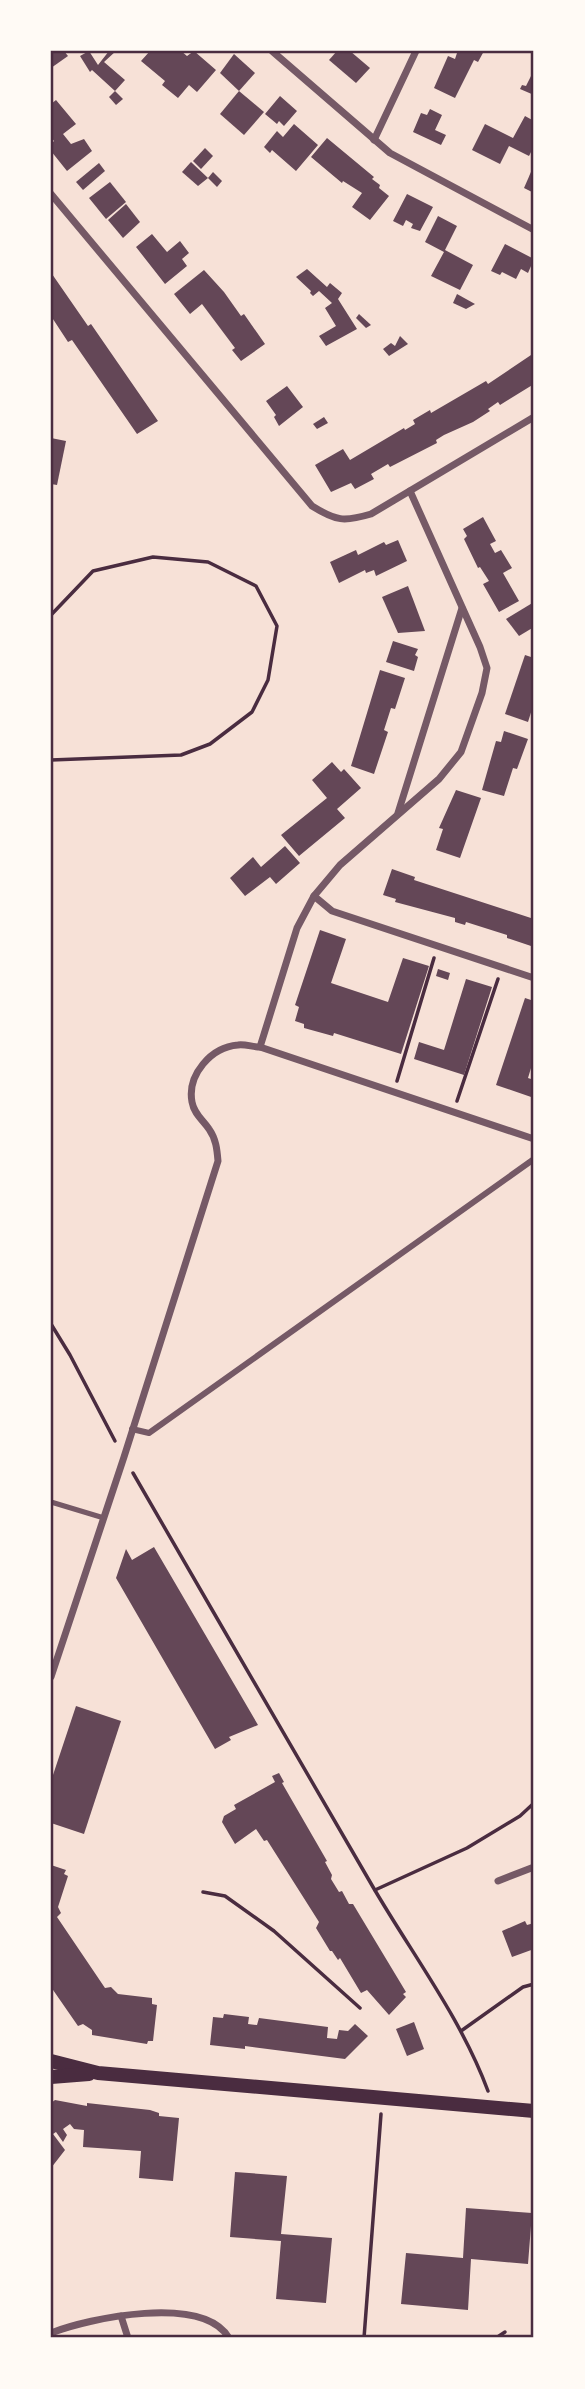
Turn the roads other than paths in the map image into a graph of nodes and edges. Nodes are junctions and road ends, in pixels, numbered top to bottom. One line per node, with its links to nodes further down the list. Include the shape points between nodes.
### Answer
1 (272, 51): 3 (street)
2 (416, 51): 3 (street)
3 (374, 140): 5 (street)
4 (51, 194): 7 (street, via 312,506 328,517 348,521 371,514)
5 (534, 230)
6 (534, 417): 7 (street)
7 (410, 491): 8 (street)
8 (463, 607): 9 (street); 9 (street, via 486,668 482,692 461,752 439,779)
9 (397, 815): 10 (street, via 340,865)
10 (314, 896): 11 (street, via 332,911); 12 (street, via 297,928)
11 (534, 978)
12 (260, 1048): 13 (street); 15 (street, via 239,1045 220,1049 201,1065 193,1083 192,1102 216,1142 218,1161)
13 (534, 1139)
14 (534, 1158): 15 (street, via 149,1433)
15 (132, 1429): 17 (street)
16 (51, 1502): 17 (lane)
17 (104, 1518): 18 (street)
18 (51, 1677)
19 (534, 1867): 20 (street)
20 (498, 1881)
21 (51, 2060): 22 (main road)
22 (98, 2073): 23 (main road); 24 (main road)
23 (51, 2077)
24 (534, 2111)
25 (121, 2316): 26 (street); 27 (street); 28 (street, via 174,2312 197,2317)
26 (51, 2333)
27 (128, 2338)
28 (229, 2338)

